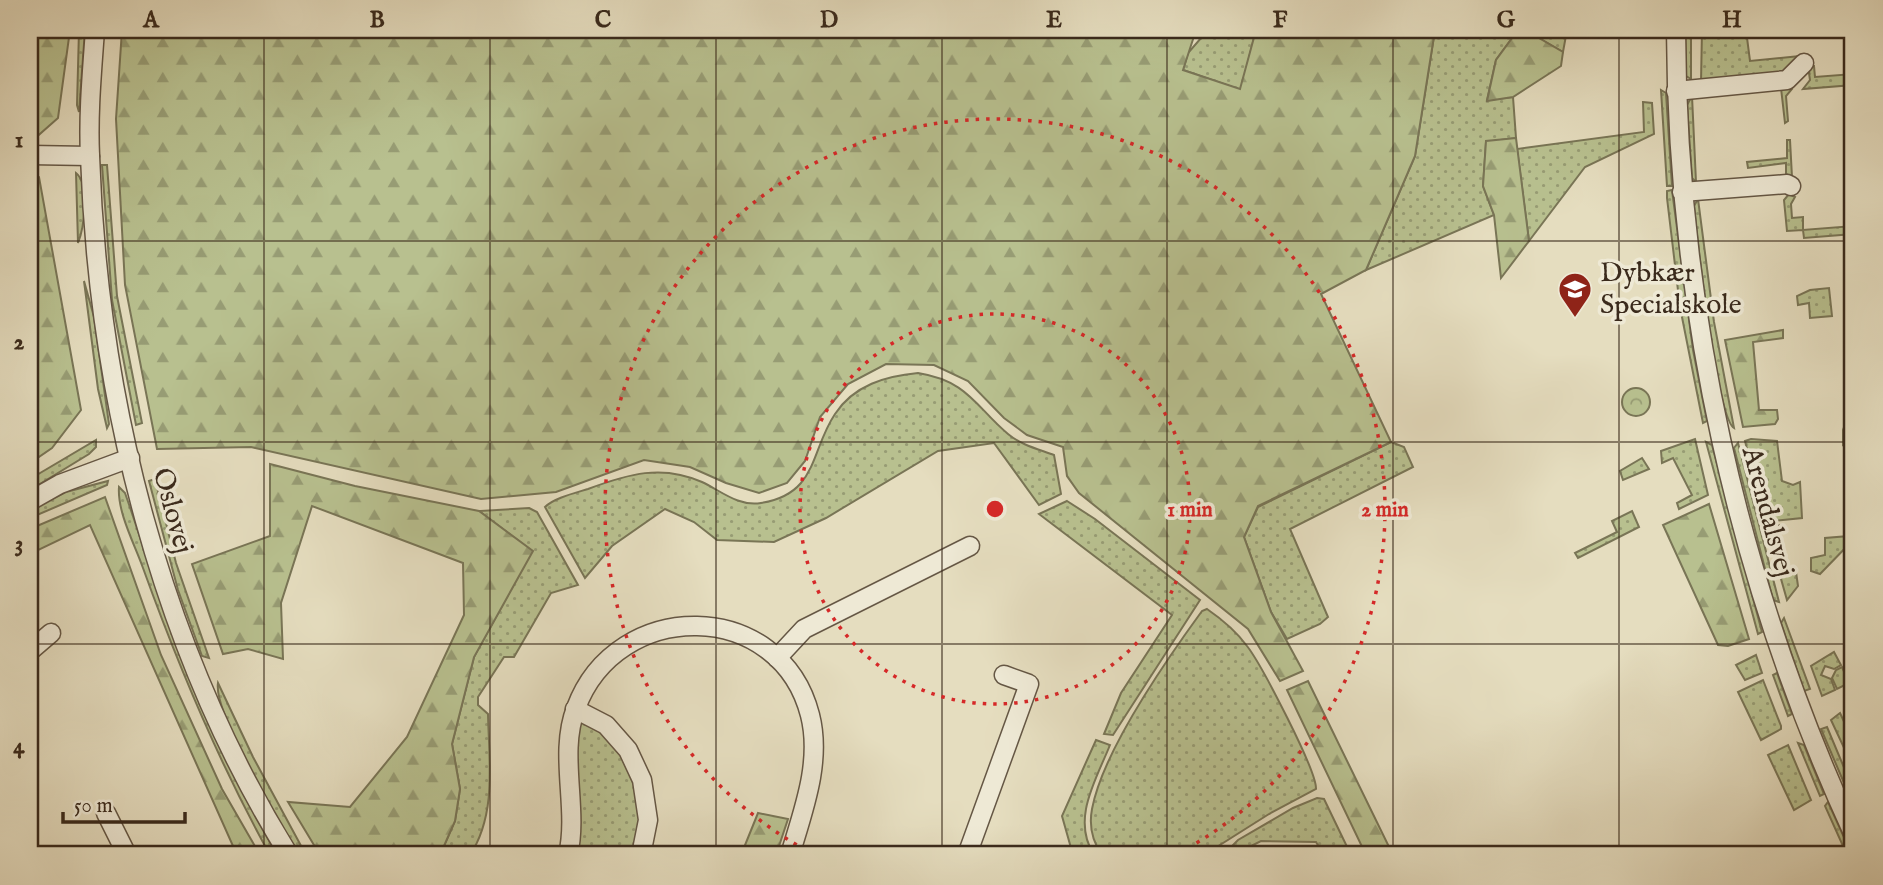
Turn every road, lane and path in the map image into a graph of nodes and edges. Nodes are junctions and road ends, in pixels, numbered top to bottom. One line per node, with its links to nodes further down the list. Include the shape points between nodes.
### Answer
1 (95, 30): 6 (street, Oslovej)
2 (1676, 30): 4 (street, Arendalsvej)
3 (1804, 63): 4 (street, via 1787,80)
4 (1676, 91): 8 (street, Arendalsvej)
5 (30, 155): 6 (street)
6 (90, 156): 9 (street, Oslovej, via 104,316)
7 (1791, 186): 8 (street)
8 (1682, 192): 18 (street, Arendalsvej, via 1698,331 1717,428 1775,638 1804,722)
9 (130, 458): 10 (street, via 60,484); 20 (street, Oslovej, via 169,597 200,678 247,781)
10 (30, 501)
11 (970, 546): 14 (street, via 804,629)
12 (51, 634): 13 (street)
13 (30, 651)
14 (777, 658): 16 (street, via 750,639 724,629 687,625 657,630 622,645 591,680); 23 (street, via 800,688 814,750 810,786)
15 (1004, 676): 24 (street, via 1029,684)
16 (575, 709): 21 (street, via 569,745 573,835); 22 (street, via 606,725 628,750 642,780 648,820)
17 (106, 813): 19 (street)
18 (1853, 833)
19 (127, 855)
20 (289, 855)
21 (568, 855)
22 (641, 855)
23 (790, 855)
24 (967, 855)

